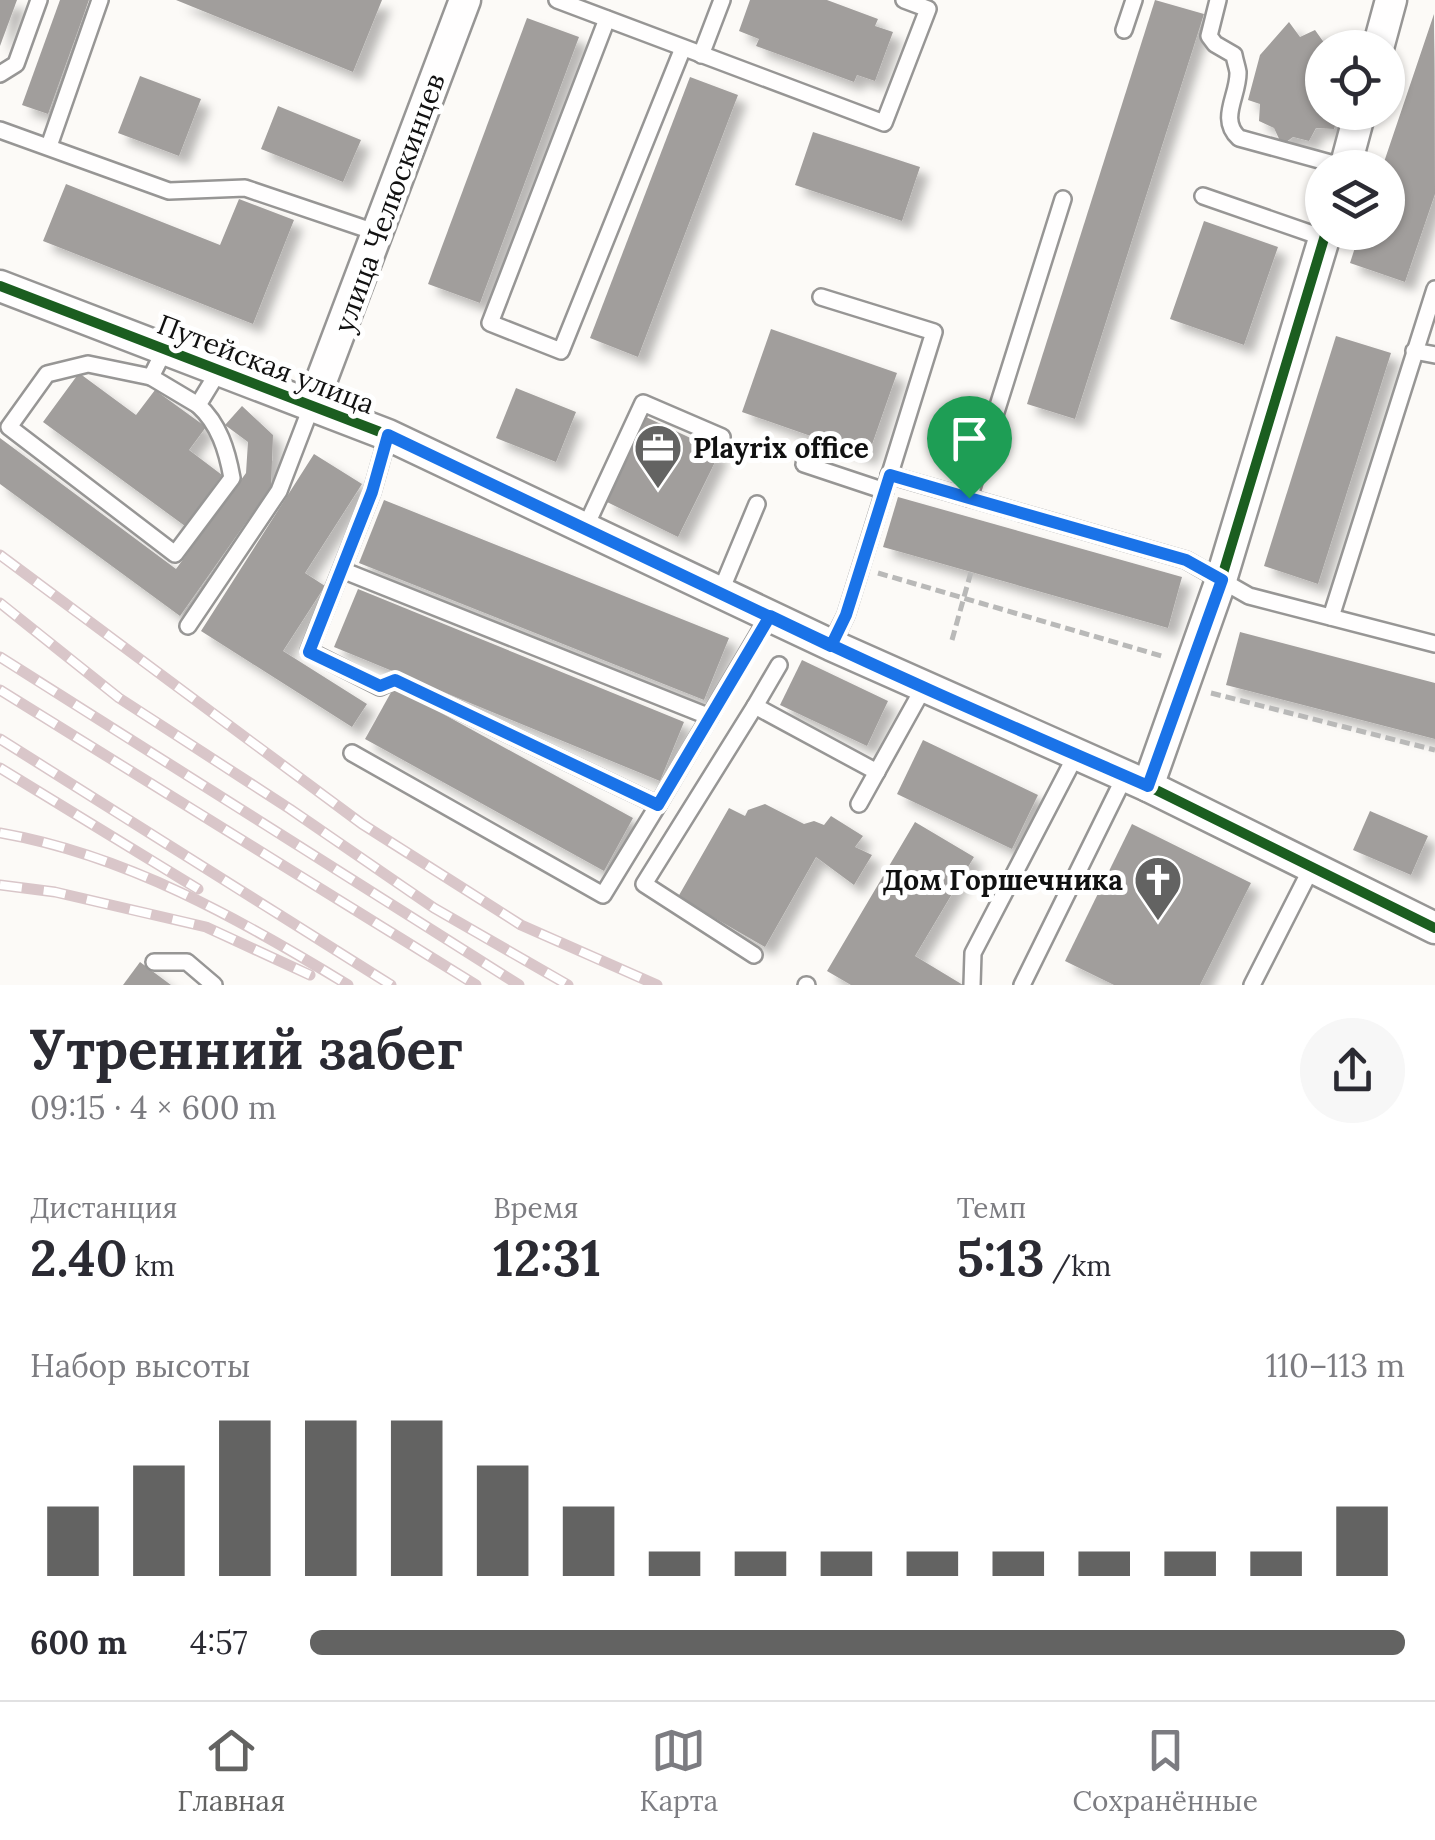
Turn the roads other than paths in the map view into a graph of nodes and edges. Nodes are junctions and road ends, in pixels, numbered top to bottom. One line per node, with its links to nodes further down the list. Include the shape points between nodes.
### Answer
1 (39, 0): 15 (lane, via 16,64)
2 (100, 0): 17 (lane)
3 (465, 0): 22 (street, улица Челюскинцев)
4 (557, 0): 10 (lane)
5 (722, 0): 14 (lane)
6 (904, 0): 14 (lane, via 928,8 884,123)
7 (1134, 0): 11 (lane)
8 (1218, 0): 18 (lane, via 1209,36 1234,55 1232,131)
9 (1391, 0): 12 (street)
10 (607, 19): 13 (lane); 13 (lane, via 490,323 526,337 561,350)
11 (1124, 30)
12 (1383, 30)
13 (683, 48): 14 (lane)
14 (700, 55)
15 (0, 74)
16 (0, 130): 17 (lane)
17 (49, 146): 22 (lane, via 170,191 245,188)
18 (1305, 156)
19 (1203, 196): 21 (lane)
20 (1063, 200): 38 (lane)
21 (1305, 229)
22 (378, 233): 33 (street, улица Челюскинцев)
23 (1321, 250): 42 (street)
24 (0, 286): 27 (street, Путейская улица)
25 (1435, 288): 28 (lane)
26 (822, 297): 37 (lane, via 934,332)
27 (165, 349): 30 (street, Путейская улица); 31 (lane)
28 (1414, 352): 29 (lane); 45 (lane)
29 (1435, 355)
30 (220, 368): 32 (lane); 33 (street, Путейская улица)
31 (151, 377): 32 (lane); 32 (lane, via 88,364 47,374 10,427 175,554 232,478 227,450)
32 (198, 405)
33 (312, 405): 34 (street, Путейская улица); 46 (lane, via 279,491)
34 (388, 435): 40 (street, Путейская улица); 41 (lane)
35 (722, 438): 40 (lane, via 643,403)
36 (804, 464): 37 (lane)
37 (887, 483): 38 (lane); 48 (lane)
38 (969, 498): 42 (lane, via 1186,560)
39 (757, 504): 43 (lane)
40 (585, 528): 43 (street, Путейская улица)
41 (342, 570): 52 (lane); 58 (lane, via 309,652 380,686 395,680)
42 (1222, 580): 45 (lane, via 1250,596); 56 (street, via 1188,676)
43 (720, 593): 44 (street, Путейская улица)
44 (770, 616): 48 (street, Путейская улица); 52 (lane)
45 (1332, 617): 47 (lane)
46 (188, 626)
47 (1435, 644)
48 (831, 646): 50 (street, Путейская улица)
49 (779, 665): 51 (lane)
50 (924, 688): 54 (street, Путейская улица); 55 (lane)
51 (755, 706): 55 (lane); 61 (lane, via 644,884)
52 (710, 716): 58 (lane)
53 (352, 753): 58 (lane, via 603,896)
54 (1076, 754): 56 (street, Путейская улица); 64 (lane, via 973,953)
55 (877, 772): 57 (lane)
56 (1137, 781): 59 (street, Путейская улица); 65 (lane)
57 (859, 804)
58 (658, 805)
59 (1312, 867): 60 (street, Путейская улица); 66 (lane)
60 (1435, 928)
61 (754, 954)
62 (154, 962): 63 (lane, via 187,962)
63 (214, 985)
64 (972, 985)
65 (1022, 985)
66 (1252, 985)

